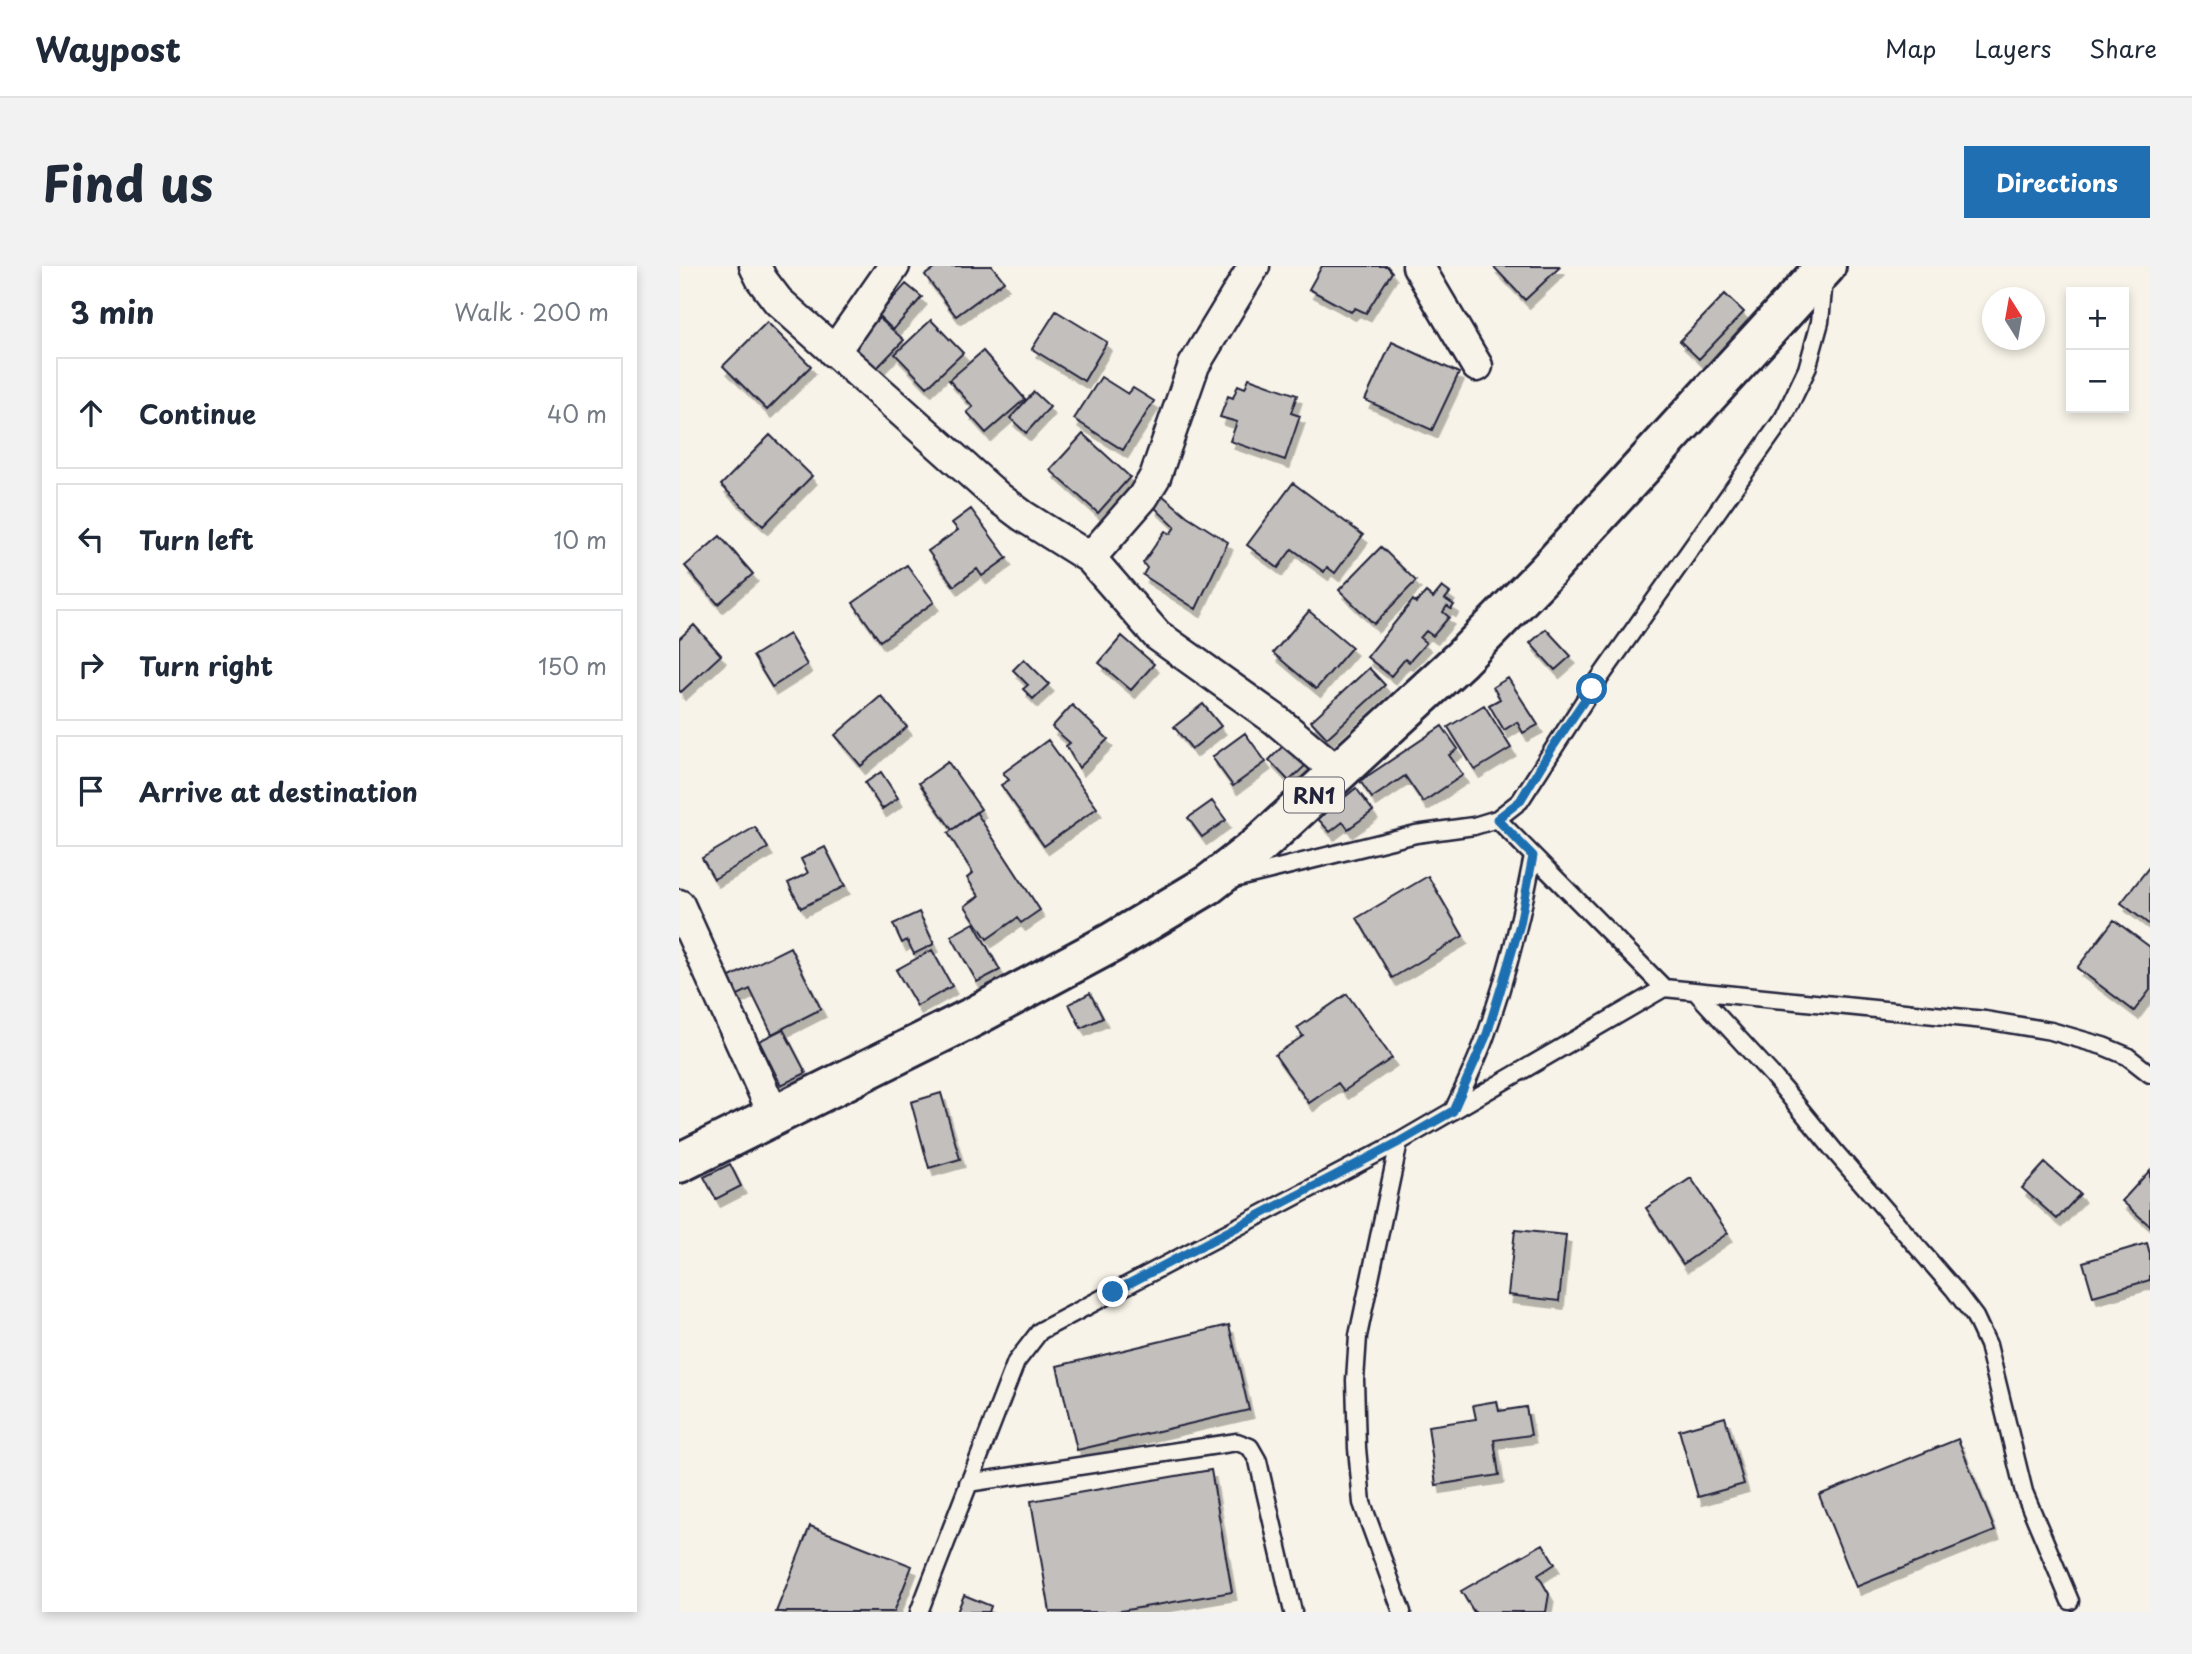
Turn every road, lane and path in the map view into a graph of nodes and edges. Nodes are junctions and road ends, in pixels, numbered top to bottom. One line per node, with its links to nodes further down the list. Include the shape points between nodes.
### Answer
1 (755, 266): 6 (street, via 778,301)
2 (894, 266): 6 (street)
3 (1254, 266): 8 (street, via 1194,365 1155,477)
4 (1418, 266): 7 (street)
5 (1825, 266): 9 (highway, RN1, via 1546,572 1461,659); 10 (lane, via 1814,345 1784,417 1592,689 1520,801)
6 (834, 352): 8 (street, via 999,498)
7 (1477, 366)
8 (1090, 558): 9 (street, via 1157,635 1276,720)
9 (1339, 772): 12 (highway, RN1)
10 (1497, 819): 11 (lane); 12 (lane)
11 (1533, 856): 14 (lane); 17 (lane, via 1520,924 1487,1034)
12 (1208, 885): 18 (highway, RN1, via 973,1017)
13 (679, 905): 18 (street)
14 (1664, 988): 15 (lane); 17 (lane)
15 (1695, 991): 16 (lane, via 2052,1031 2127,1056); 22 (lane, via 1773,1076 1975,1317 1988,1345 2024,1492)
16 (2150, 1074)
17 (1453, 1111): 19 (lane)
18 (774, 1115): 20 (highway, RN1)
19 (1399, 1142): 21 (lane, via 1040,1331 1016,1362); 25 (lane, via 1358,1336 1355,1380 1362,1503)
20 (679, 1163)
21 (968, 1483): 23 (lane); 24 (lane, via 1237,1442 1251,1447 1258,1461)
22 (2070, 1601)
23 (919, 1612)
24 (1291, 1612)
25 (1402, 1612)

